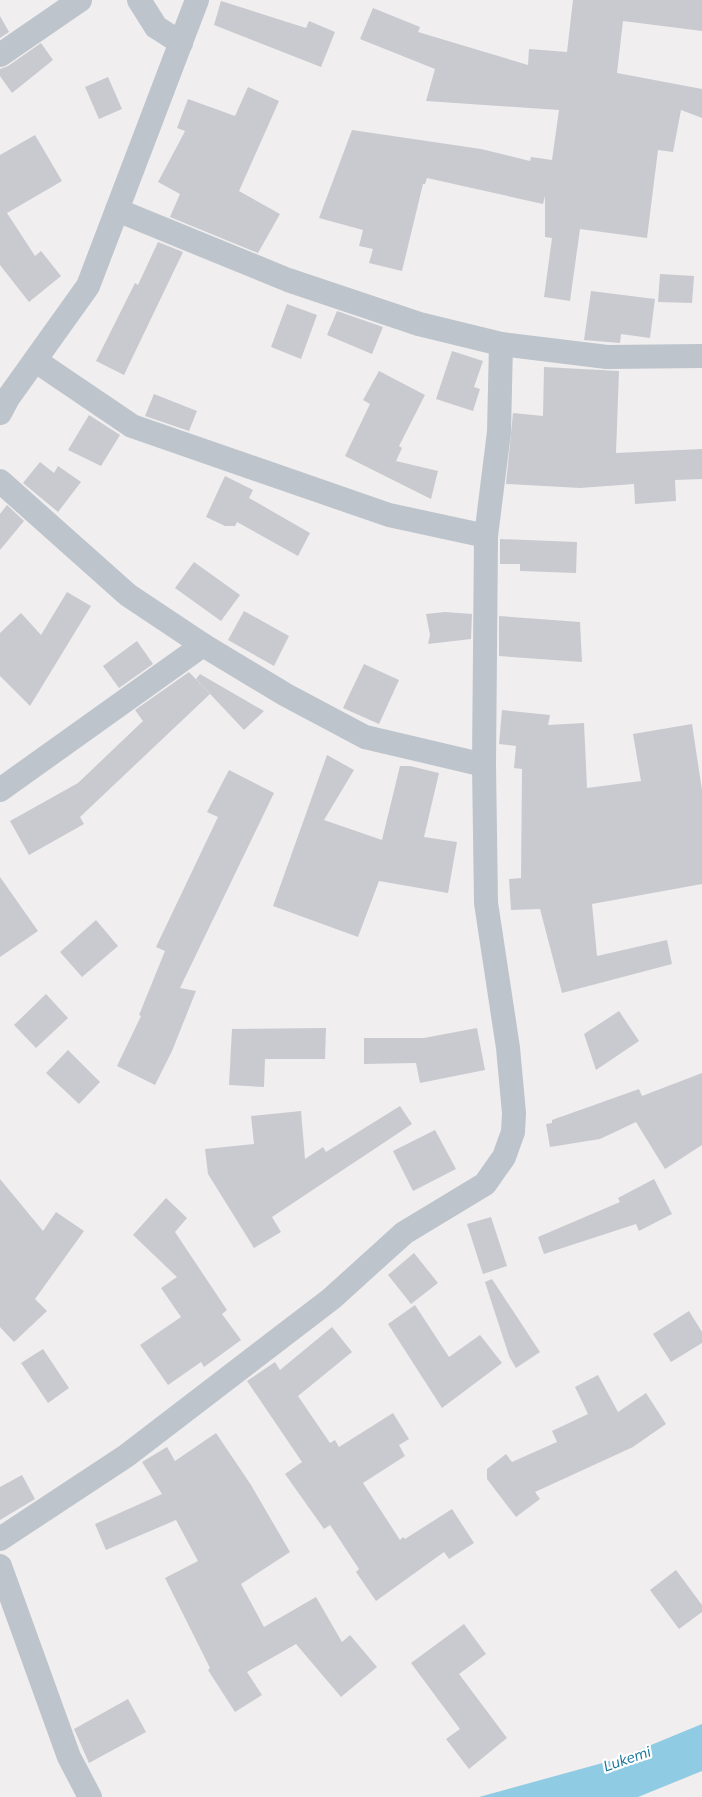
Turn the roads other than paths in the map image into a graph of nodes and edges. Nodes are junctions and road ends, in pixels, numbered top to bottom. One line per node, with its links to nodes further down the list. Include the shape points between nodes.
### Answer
1 (80, 0): 5 (street)
2 (140, 0): 4 (street, via 156,27)
3 (197, 0): 4 (street)
4 (181, 42): 6 (street)
5 (0, 55)
6 (117, 210): 7 (street, via 288,280 419,324); 9 (street, via 88,286)
7 (501, 344): 8 (street, via 607,358); 12 (street, via 499,432)
8 (702, 356)
9 (36, 361): 10 (street); 12 (street, via 132,426 389,515)
10 (0, 413)
11 (0, 481): 13 (street, via 128,595)
12 (486, 536): 14 (street)
13 (203, 645): 14 (street, via 365,737); 15 (street)
14 (484, 765): 16 (street, via 486,903 508,1048 514,1114 513,1132 504,1157 485,1184 404,1233 331,1299 126,1456)
15 (0, 790)
16 (0, 1539)
17 (0, 1566): 18 (street, via 69,1756)
18 (90, 1797)

